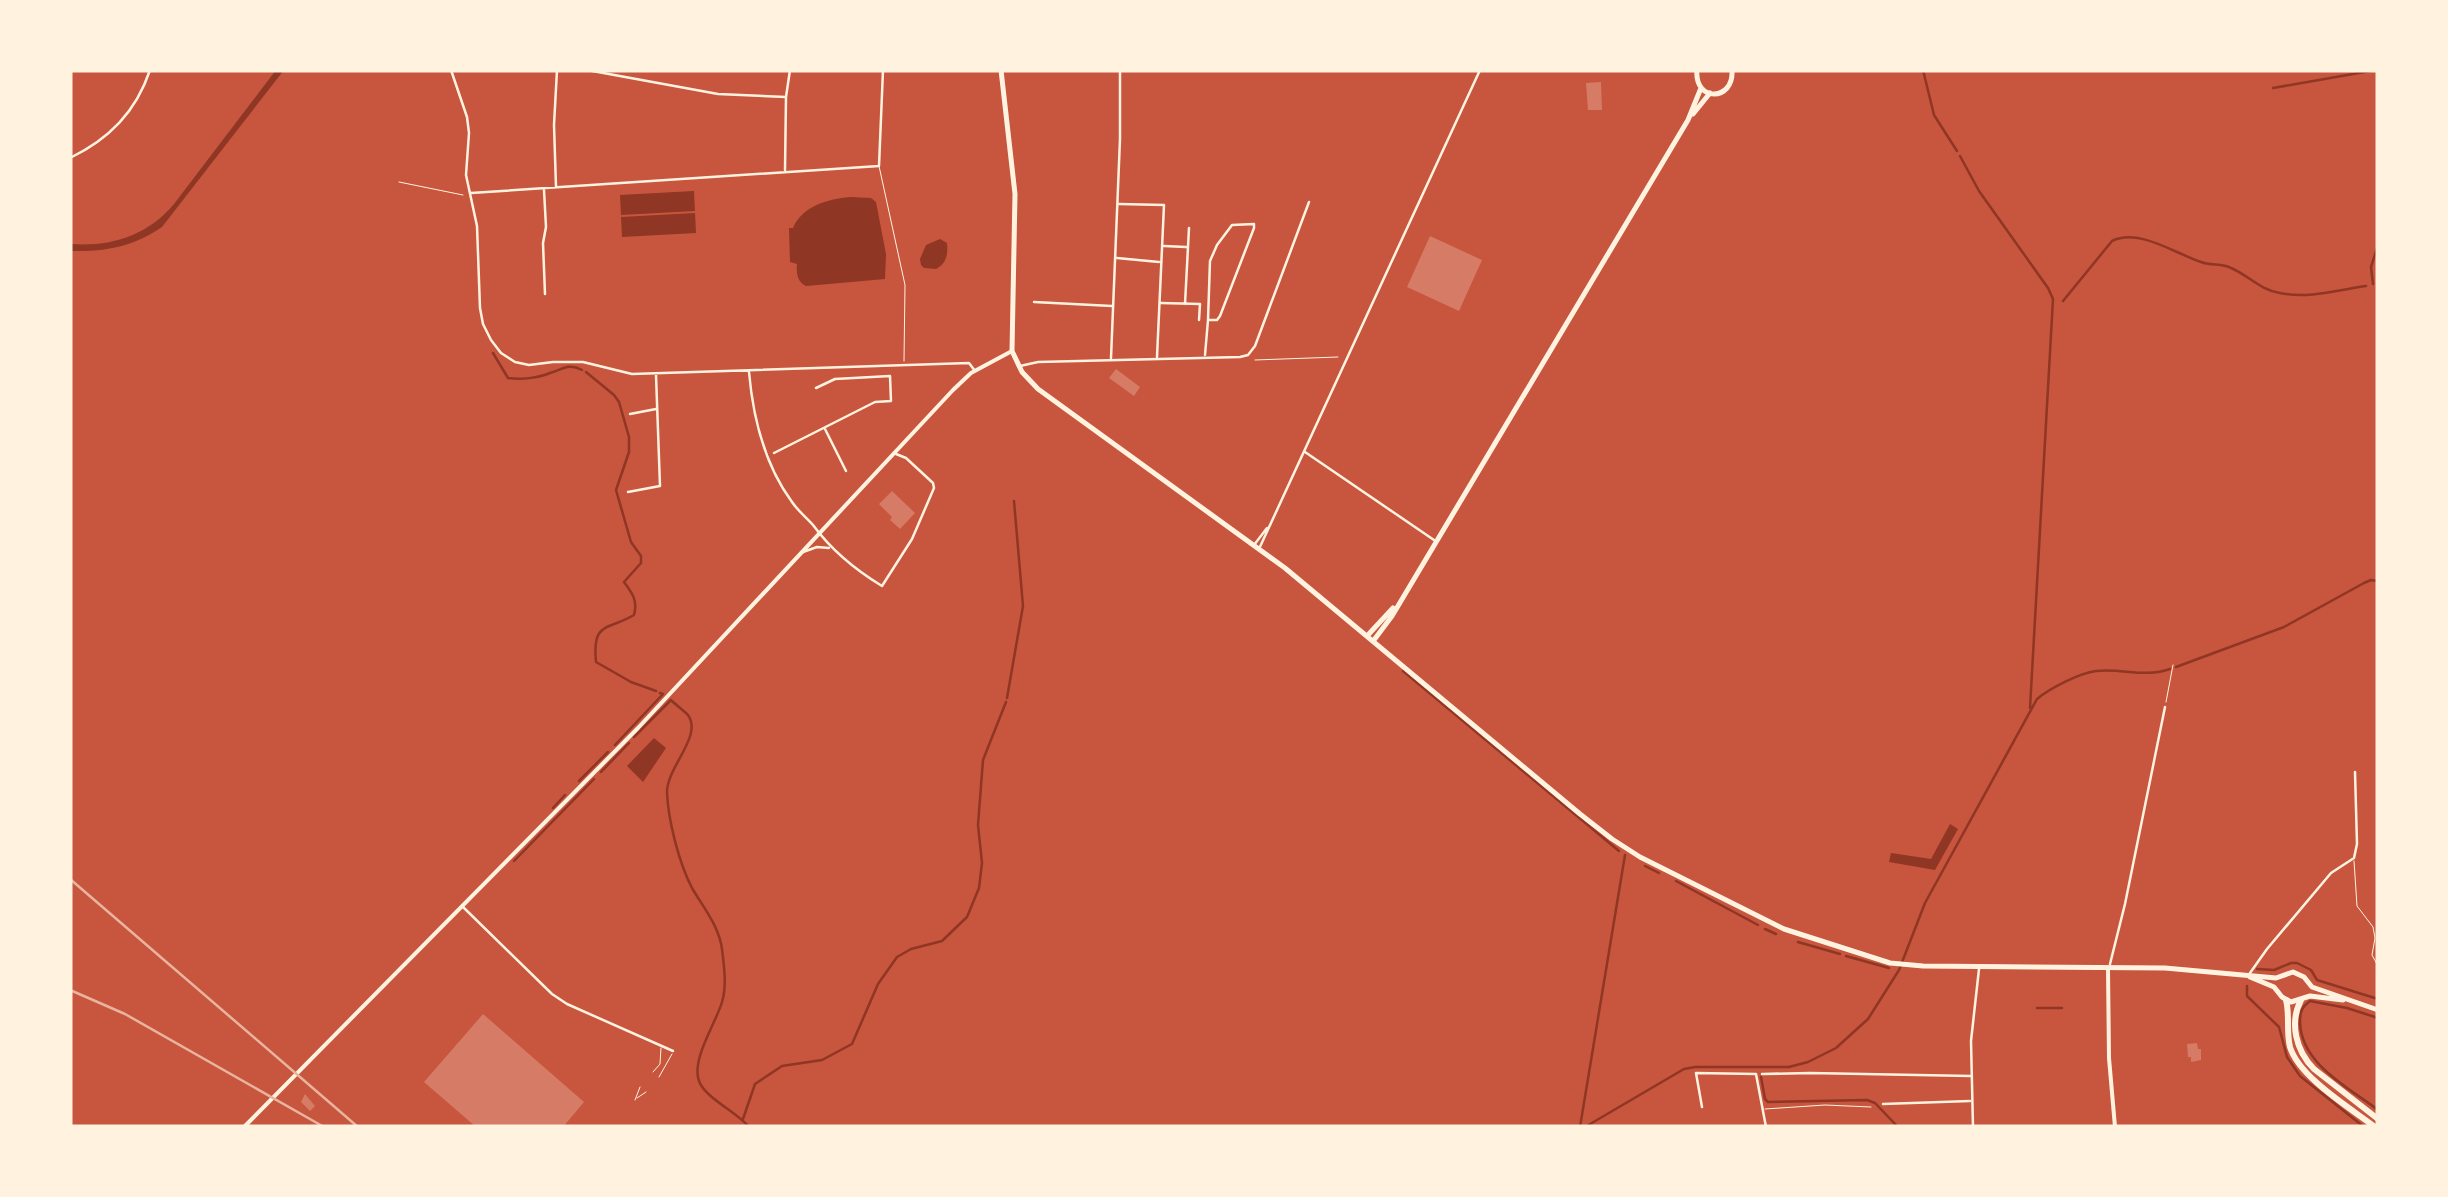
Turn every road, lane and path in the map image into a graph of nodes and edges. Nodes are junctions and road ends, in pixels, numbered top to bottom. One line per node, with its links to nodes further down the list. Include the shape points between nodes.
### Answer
1 (150, 70): 16 (street, via 117,126)
2 (450, 70): 23 (street, via 467,118)
3 (557, 70): 20 (street)
4 (587, 70): 14 (street, via 718,94)
5 (790, 70): 14 (street)
6 (883, 70): 17 (street)
7 (1002, 70): 38 (main road, via 1016,194)
8 (1120, 70): 25 (street)
9 (1480, 70): 54 (street)
10 (1732, 70): 13 (main road, via 1728,87)
11 (1696, 71): 12 (main road)
12 (1702, 88): 13 (main road); 15 (main road)
13 (1710, 93): 15 (main road)
14 (786, 96): 18 (street)
15 (1688, 120): 63 (main road)
16 (70, 158)
17 (879, 166): 18 (street); 44 (lane, via 906,285)
18 (785, 172): 20 (street)
19 (399, 182): 22 (path)
20 (556, 187): 21 (street)
21 (544, 188): 23 (street); 31 (street)
22 (463, 194): 23 (lane)
23 (470, 194): 48 (street, via 481,319 501,353 529,365 583,362)
24 (1309, 202): 39 (street)
25 (1118, 204): 27 (street, via 1164,205); 29 (street)
26 (1189, 228): 28 (street)
27 (1162, 246): 28 (street); 30 (street)
28 (1187, 247): 34 (street)
29 (1115, 258): 30 (street); 35 (street)
30 (1162, 262): 33 (street)
31 (545, 294)
32 (1034, 302): 35 (street)
33 (1160, 303): 34 (street); 41 (street)
34 (1185, 304): 36 (street, via 1200,304)
35 (1114, 306): 43 (street)
36 (1199, 320)
37 (1208, 320): 37 (street, via 1220,316 1254,224 1232,225 1216,245); 40 (street)
38 (1012, 351): 45 (main road); 47 (street)
39 (1248, 355): 40 (street); 42 (path)
40 (1205, 357): 41 (street)
41 (1157, 358): 43 (street)
42 (1341, 358)
43 (1110, 359): 45 (street)
44 (904, 364): 46 (street); 47 (street, via 970,363)
45 (1017, 364): 64 (main road, via 1038,389)
46 (749, 370): 48 (street); 62 (street, via 767,456)
47 (975, 371): 53 (street)
48 (656, 374): 50 (street)
49 (816, 388): 52 (street, via 835,379 890,376 890,401)
50 (657, 408): 51 (street); 61 (street, via 660,486)
51 (630, 414)
52 (824, 428): 55 (street); 57 (street)
53 (902, 444): 56 (street); 58 (street)
54 (1304, 451): 63 (street); 64 (street)
55 (774, 453)
56 (892, 454): 58 (street); 62 (street)
57 (838, 456): 59 (street); 60 (street, via 845,468)
58 (906, 458): 65 (street, via 934,488 882,586)
59 (830, 460)
60 (836, 470)
61 (630, 492)
62 (818, 534): 65 (street); 66 (street)
63 (1436, 541): 67 (main road)
64 (1257, 547): 67 (main road)
65 (831, 548): 66 (street)
66 (800, 554): 72 (street)
67 (1370, 638): 73 (main road, via 1612,839 1674,875 1790,932 1899,964)
68 (2173, 666): 69 (path)
69 (2165, 706): 75 (street)
70 (2355, 772): 71 (street)
71 (2354, 858): 74 (lane, via 2357,906 2374,928); 77 (street, via 2331,872)
72 (461, 905): 84 (street, via 566,1004); 98 (street)
73 (1979, 966): 75 (main road); 88 (street)
74 (2378, 966)
75 (2108, 968): 77 (main road); 101 (street)
76 (2282, 976): 77 (main road); 78 (main road, via 2299,973); 79 (main road)
77 (2250, 977): 79 (main road)
78 (2308, 983): 80 (main road); 82 (main road)
79 (2278, 992): 81 (main road)
80 (2303, 999): 81 (main road); 82 (main road); 97 (highway, via 2296,1031 2305,1059)
81 (2286, 1000): 102 (highway, via 2296,1060)
82 (2346, 1000): 83 (main road)
83 (2378, 1010)
84 (660, 1045): 85 (street); 86 (lane, via 662,1058)
85 (673, 1052): 89 (lane)
86 (653, 1072)
87 (1762, 1074): 88 (street)
88 (1971, 1076): 92 (street)
89 (659, 1077)
90 (640, 1086): 91 (lane, via 634,1100)
91 (646, 1092)
92 (1972, 1101): 93 (street); 100 (street)
93 (1883, 1104)
94 (1702, 1107): 96 (street, via 1696,1073 1756,1074)
95 (1872, 1107): 96 (lane)
96 (1762, 1109): 99 (street)
97 (2378, 1120)
98 (244, 1127)
99 (1766, 1127)
100 (1973, 1127)
101 (2115, 1127)
102 (2374, 1127)

